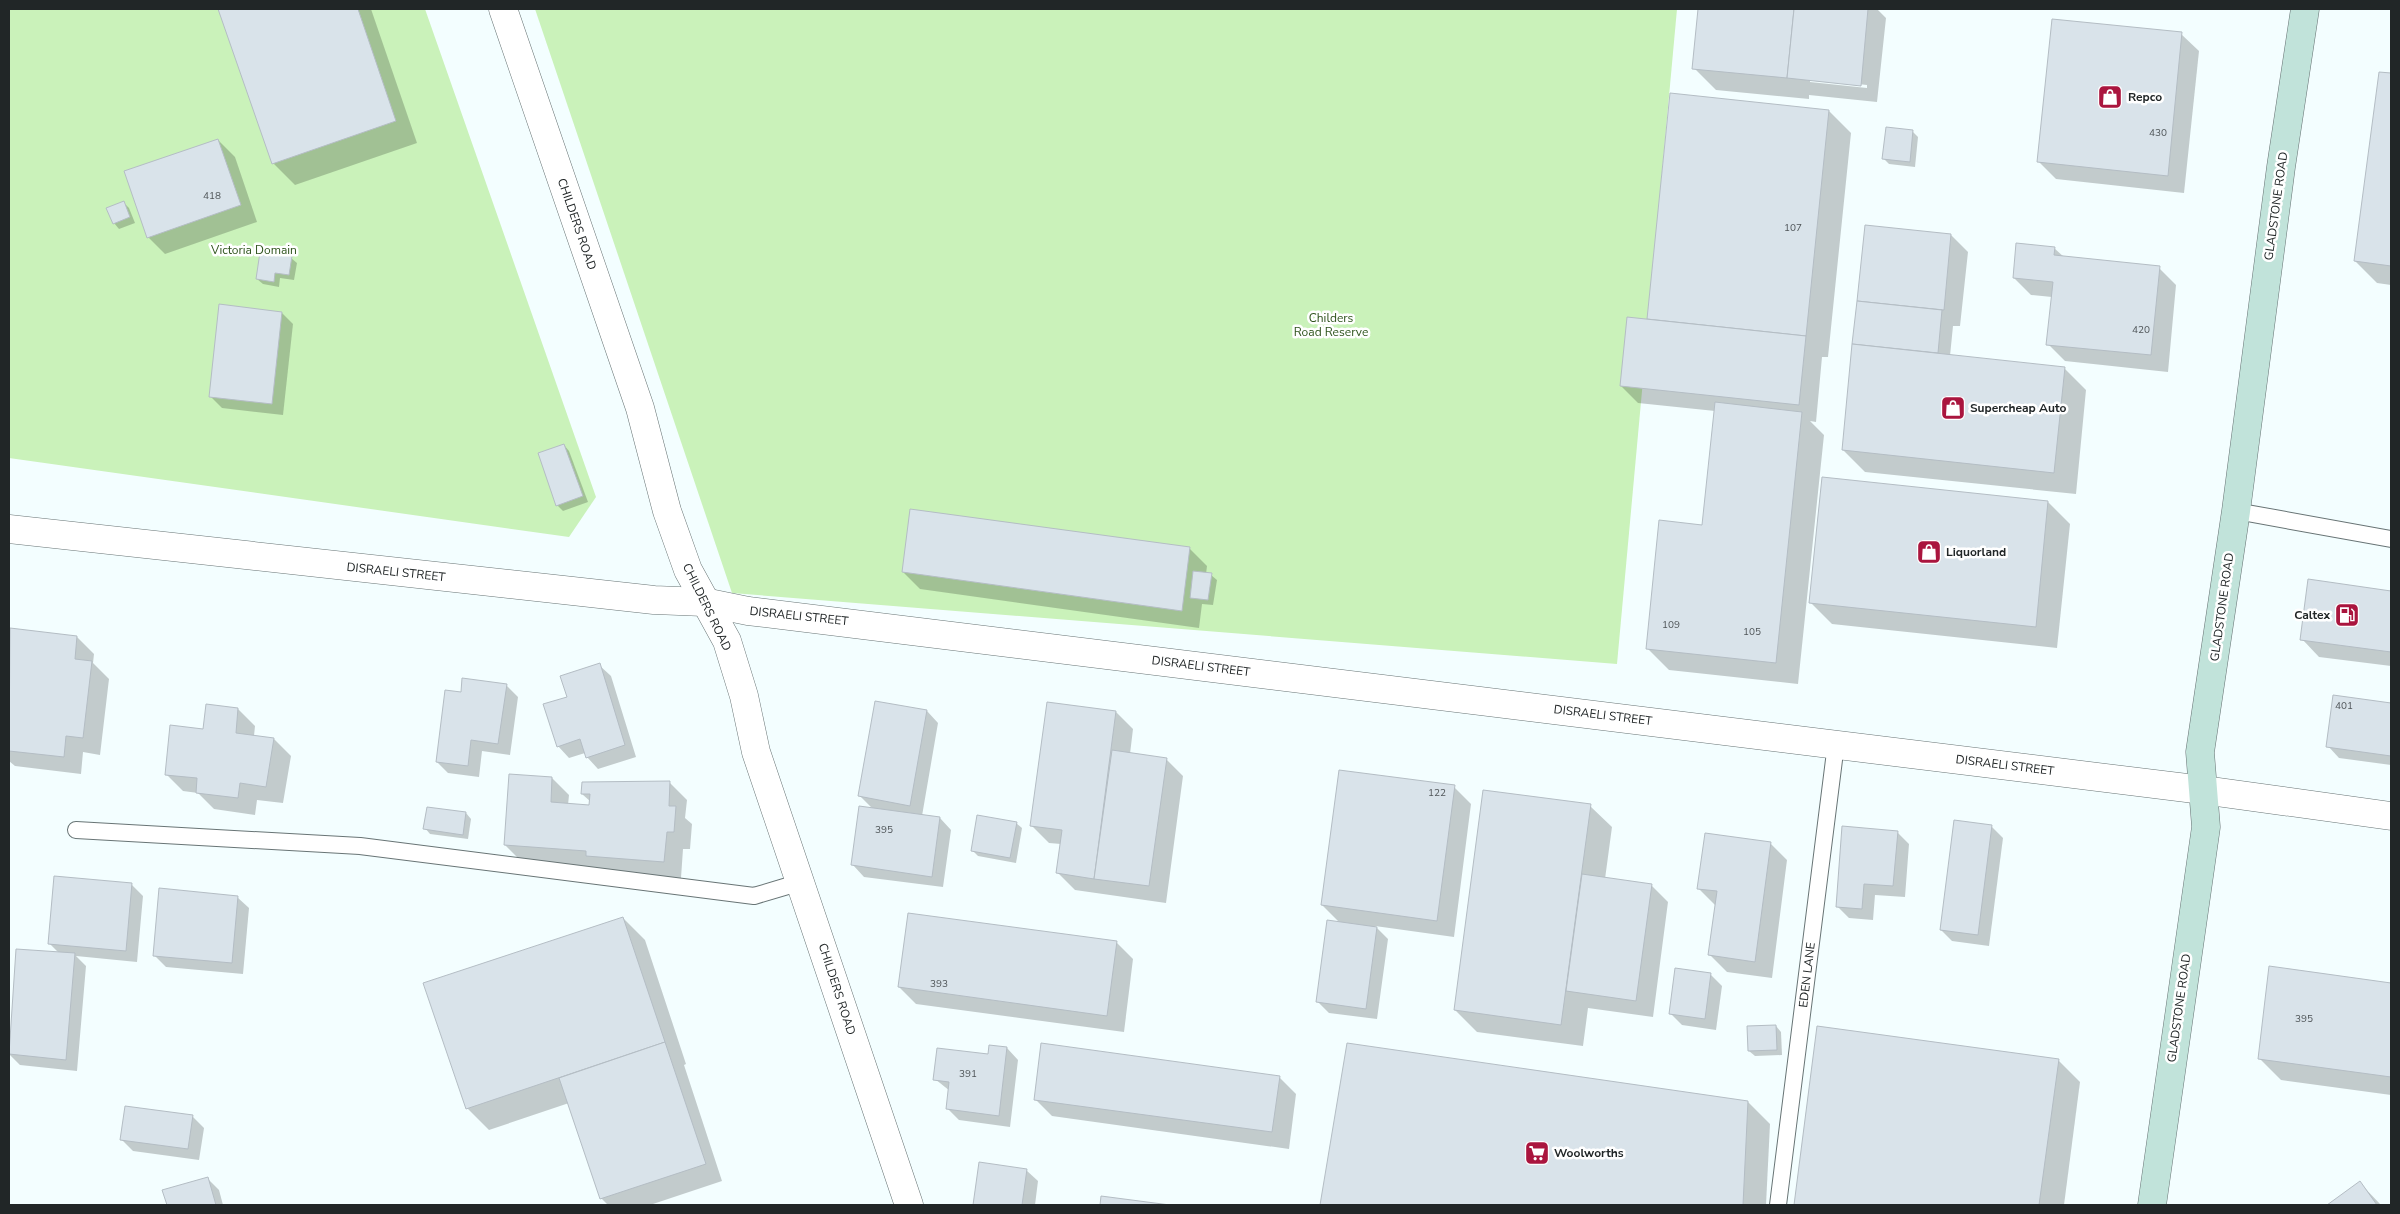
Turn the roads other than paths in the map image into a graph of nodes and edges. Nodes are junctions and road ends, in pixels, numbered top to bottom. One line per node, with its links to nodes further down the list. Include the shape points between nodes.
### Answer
1 (503, 9): 6 (street, CHILDERS ROAD, via 640,408 667,511 688,570)
2 (2304, 9): 3 (main road, GLADSTONE ROAD)
3 (2236, 511): 5 (lane); 8 (main road, GLADSTONE ROAD, via 2200,752)
4 (9, 529): 6 (street, DISRAELI STREET, via 654,600)
5 (2391, 539)
6 (704, 602): 7 (street, DISRAELI STREET, via 748,611); 11 (street, CHILDERS ROAD, via 727,642 744,696 756,752)
7 (1836, 744): 8 (street, DISRAELI STREET); 13 (lane, EDEN LANE)
8 (2203, 790): 9 (street, DISRAELI STREET); 14 (main road, GLADSTONE ROAD, via 2206,827)
9 (2391, 816)
10 (76, 830): 11 (lane, via 360,846 754,896)
11 (801, 882): 12 (street, CHILDERS ROAD)
12 (908, 1205)
13 (1778, 1205)
14 (2152, 1205)

